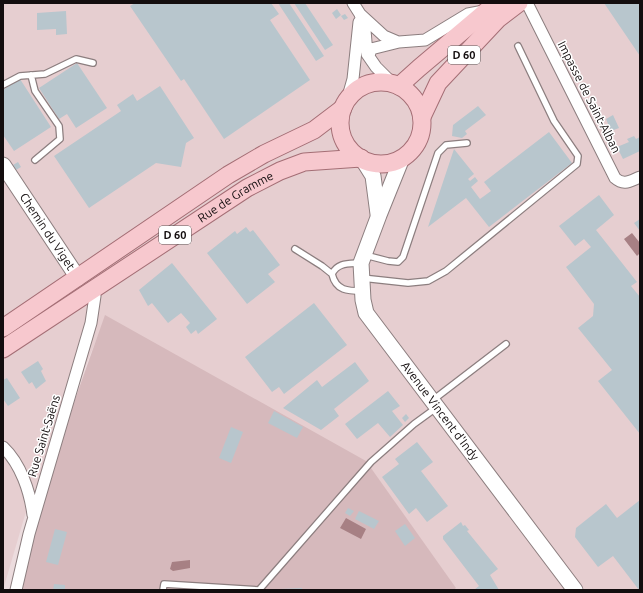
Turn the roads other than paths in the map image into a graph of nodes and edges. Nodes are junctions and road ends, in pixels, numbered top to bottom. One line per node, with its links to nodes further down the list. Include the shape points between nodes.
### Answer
1 (354, 3): 5 (street)
2 (519, 3): 14 (main road, D 60, via 498,19 438,83)
3 (527, 3): 20 (street, Impasse de Saint-Alban, via 615,178 627,183)
4 (492, 7): 6 (street, via 468,14 425,40); 12 (main road, D 60)
5 (360, 14): 6 (street, via 384,36); 8 (street); 13 (street, via 353,79)
6 (398, 42): 8 (street, via 371,49)
7 (518, 46): 25 (lane, via 554,121 578,156 577,164 446,272 428,281 408,282)
8 (369, 56): 12 (street, via 376,67)
9 (93, 63): 10 (lane, via 76,59 45,74)
10 (31, 75): 11 (lane, via 20,76); 18 (lane, via 35,91 59,126 60,139)
11 (3, 85)
12 (396, 85): 13 (main road, via 372,83 358,89); 14 (main road, via 410,94 418,105)
13 (345, 104): 17 (main road, via 340,123 343,137 350,149); 22 (main road, Rue de Gramme / D 60, via 314,130 228,175)
14 (422, 117): 16 (main road, via 418,140 412,150)
15 (467, 144): 25 (lane, via 446,145 438,153 403,256 398,262 388,262)
16 (402, 158): 17 (main road, via 383,164); 21 (street, Avenue Vincent d'Indy)
17 (362, 159): 21 (street, Avenue Vincent d'Indy, via 373,176); 23 (main road, Rue de Gramme / D 60, via 304,162 280,171 247,188)
18 (35, 160)
19 (3, 165): 27 (street, Chemin du Viget)
20 (640, 177)
21 (378, 215): 25 (street, Avenue Vincent d'Indy)
22 (146, 231): 23 (main road); 27 (main road, Rue de Gramme / D 60)
23 (156, 247): 28 (main road, Rue de Gramme / D 60)
24 (295, 249): 26 (lane)
25 (363, 272): 26 (lane, via 343,264 335,268); 26 (lane, via 347,291 340,289); 32 (street, Avenue Vincent d'Indy, via 366,313)
26 (332, 274)
27 (78, 278): 28 (main road); 29 (main road, Rue de Gramme / D 60)
28 (92, 289): 31 (main road, Rue de Gramme / D 60); 34 (street, Rue Saint-Saëns, via 95,296 91,322)
29 (3, 328)
30 (506, 344): 32 (lane)
31 (3, 349)
32 (434, 404): 36 (lane, via 371,462 259,590 164,584); 37 (street, Avenue Vincent d'Indy)
33 (3, 447): 34 (street, via 23,476 32,503)
34 (33, 518): 35 (street, Rue Saint-Saëns)
35 (16, 590)
36 (163, 590)
37 (575, 590)

